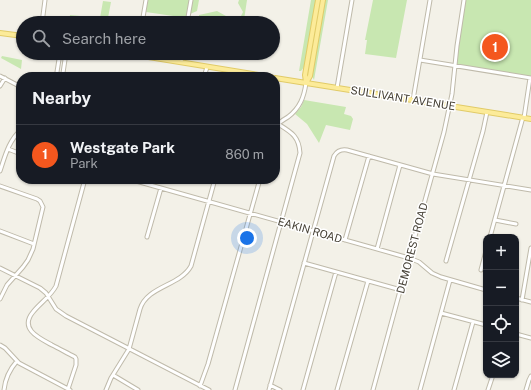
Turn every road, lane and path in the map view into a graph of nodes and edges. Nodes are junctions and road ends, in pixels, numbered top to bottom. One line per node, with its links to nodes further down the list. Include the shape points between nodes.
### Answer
1 (45, 0): 9 (street)
2 (146, 0): 10 (street)
3 (191, 0): 11 (street)
4 (318, 0): 29 (main road, via 305,75)
5 (323, 0): 29 (main road, via 310,76)
6 (352, 0): 32 (street)
7 (430, 0): 17 (street)
8 (464, 0): 19 (street, DEMOREST ROAD)
9 (43, 16)
10 (143, 16)
11 (188, 16)
12 (0, 33): 13 (main road)
13 (16, 35)
14 (59, 60): 21 (street)
15 (65, 60): 22 (street)
16 (170, 60): 18 (main road)
17 (420, 60): 19 (street); 33 (street)
18 (181, 62): 20 (main road)
19 (454, 66): 27 (street); 34 (street, DEMOREST ROAD)
20 (207, 67): 23 (street); 24 (main road)
21 (57, 72)
22 (62, 72)
23 (206, 72)
24 (239, 72)
25 (0, 76): 26 (street)
26 (5, 78): 30 (street); 31 (street)
27 (530, 78): 36 (street)
28 (280, 79): 29 (main road, SULLIVANT AVENUE)
29 (306, 83): 32 (main road, SULLIVANT AVENUE); 38 (street, via 300,105)
30 (16, 85)
31 (0, 86)
32 (337, 88): 33 (main road, SULLIVANT AVENUE)
33 (413, 100): 34 (main road, SULLIVANT AVENUE)
34 (450, 106): 35 (main road, SULLIVANT AVENUE); 46 (street, DEMOREST ROAD)
35 (487, 112): 36 (main road, SULLIVANT AVENUE); 47 (street)
36 (523, 118): 37 (main road, SULLIVANT AVENUE); 53 (street)
37 (531, 119)
38 (280, 122)
39 (280, 125): 59 (street, via 291,133 300,145)
40 (16, 135): 41 (street)
41 (8, 149): 42 (street); 45 (street)
42 (16, 152)
43 (369, 156): 44 (street); 62 (street, via 342,149 334,156); 65 (street)
44 (400, 165): 46 (street); 68 (street)
45 (0, 171)
46 (432, 174): 47 (street); 69 (street, DEMOREST ROAD)
47 (468, 180): 53 (street); 70 (street)
48 (84, 184): 81 (street, via 56,286)
49 (147, 184): 54 (street, EAKIN ROAD)
50 (214, 184): 56 (street)
51 (259, 184): 57 (street)
52 (0, 186): 66 (street, via 37,199 43,204)
53 (504, 186): 55 (street); 58 (street)
54 (161, 188): 56 (street, EAKIN ROAD); 64 (street)
55 (531, 190)
56 (209, 202): 57 (street, EAKIN ROAD); 92 (street, via 191,266 182,277 144,301 140,307)
57 (250, 213): 59 (street, EAKIN ROAD); 98 (street)
58 (495, 220): 60 (street); 63 (street)
59 (282, 222): 62 (street, EAKIN ROAD); 104 (street)
60 (516, 224)
61 (0, 231): 66 (street)
62 (313, 231): 65 (street, EAKIN ROAD); 71 (street)
63 (491, 234)
64 (147, 237)
65 (345, 240): 68 (street, EAKIN ROAD)
66 (34, 244): 76 (street, via 28,260)
67 (531, 248): 84 (street)
68 (377, 249): 69 (street, EAKIN ROAD)
69 (409, 258): 77 (street, EAKIN ROAD, via 436,275); 80 (street, DEMOREST ROAD)
70 (446, 261)
71 (304, 263): 75 (street); 97 (street)
72 (483, 264): 74 (street)
73 (0, 268): 76 (street)
74 (481, 270)
75 (336, 272): 78 (street); 107 (street)
76 (15, 276): 81 (street, via 40,288); 82 (street)
77 (450, 280): 79 (street, EAKIN ROAD); 86 (street)
78 (368, 281): 80 (street); 108 (street)
79 (483, 289)
80 (401, 290): 109 (street, DEMOREST ROAD)
81 (48, 296): 92 (street, via 56,309 63,314); 100 (street, via 31,314 29,326 32,333 39,338 75,356 76,365)
82 (0, 299)
83 (519, 299): 84 (street)
84 (522, 300): 85 (street)
85 (531, 302)
86 (441, 313): 87 (street); 110 (street)
87 (473, 322): 88 (street); 111 (street)
88 (483, 324)
89 (519, 335): 90 (street)
90 (531, 338)
91 (0, 345): 93 (street, via 6,348)
92 (129, 349): 94 (street); 98 (street)
93 (16, 361): 99 (street); 100 (street)
94 (113, 375): 101 (street); 102 (street)
95 (531, 376): 113 (street)
96 (492, 378): 112 (street)
97 (270, 385): 105 (street); 106 (street)
98 (200, 386): 103 (street)
99 (4, 390)
100 (69, 390)
101 (106, 390)
102 (138, 390)
103 (209, 390)
104 (235, 390)
105 (269, 390)
106 (280, 390)
107 (303, 390)
108 (337, 390)
109 (373, 390)
110 (420, 390)
111 (454, 390)
112 (488, 390)
113 (526, 390)

